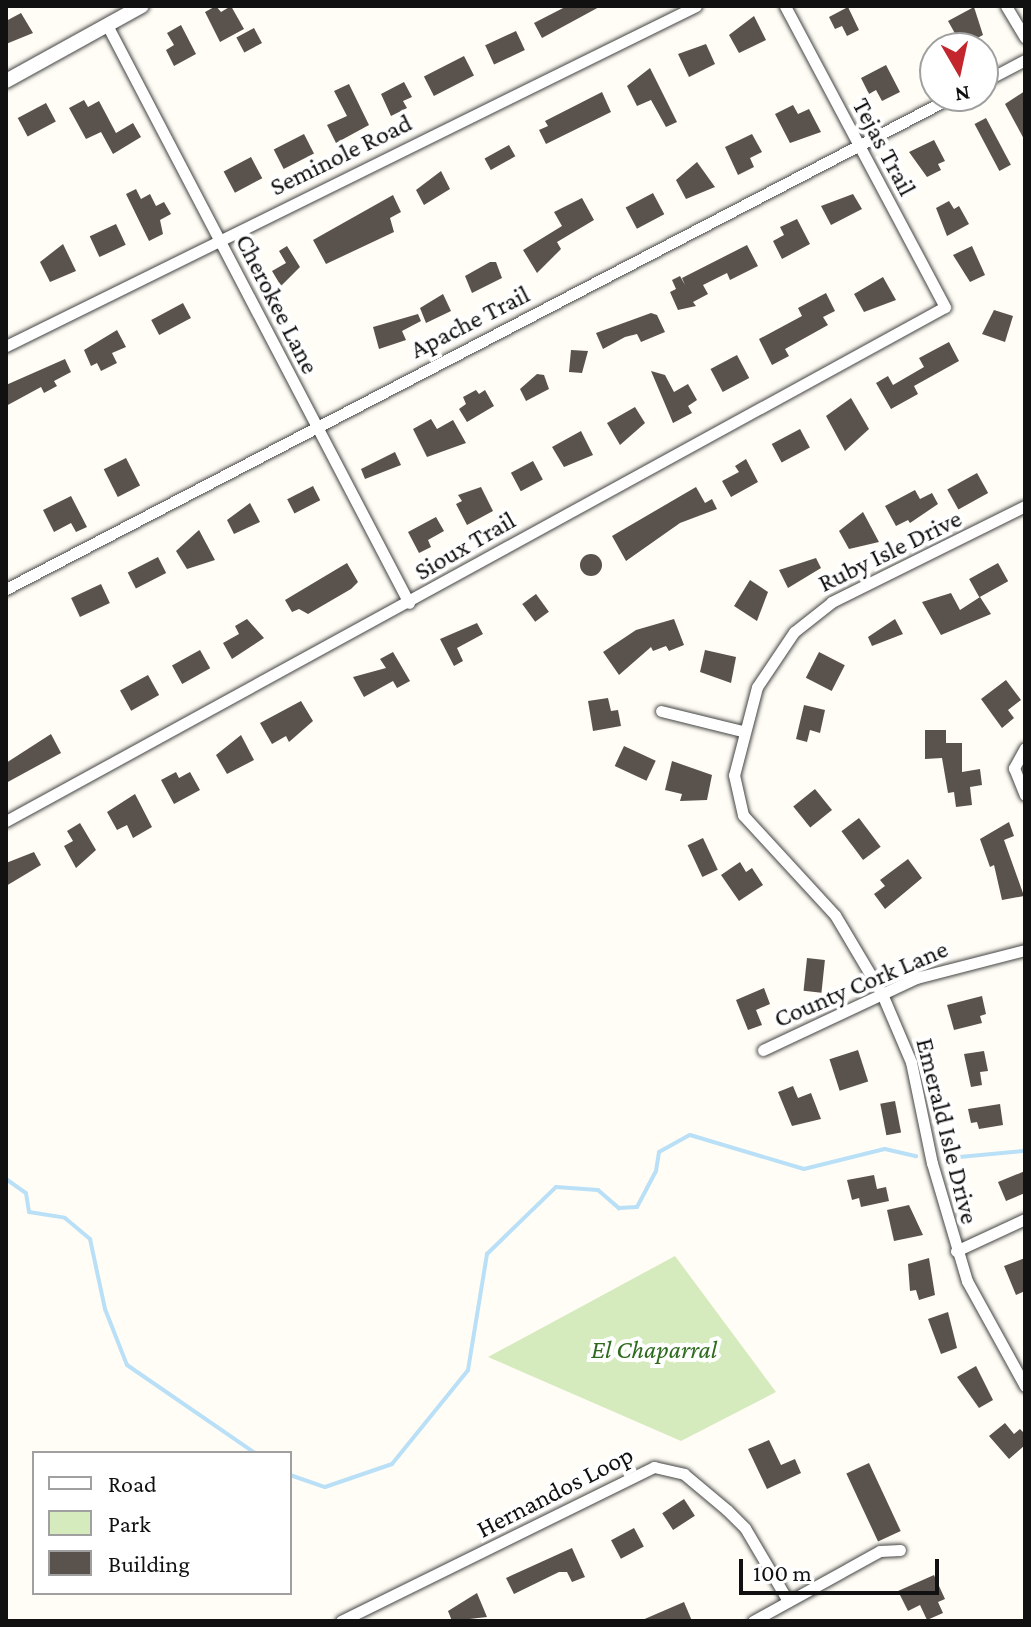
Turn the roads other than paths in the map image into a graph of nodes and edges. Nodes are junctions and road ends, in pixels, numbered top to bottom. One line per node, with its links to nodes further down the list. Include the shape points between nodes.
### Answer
1 (142, 6): 5 (street)
2 (696, 6): 12 (street, Seminole Road)
3 (785, 6): 11 (street, Tejas Trail)
4 (1006, 6): 6 (street)
5 (107, 25): 9 (street); 12 (street, Cherokee Lane)
6 (1025, 38)
7 (1025, 60): 8 (street)
8 (999, 74)
9 (6, 81)
10 (922, 112): 11 (street, Apache Trail)
11 (857, 145): 13 (street, Tejas Trail); 15 (street, Apache Trail)
12 (219, 240): 14 (street, Seminole Road); 15 (street, Cherokee Lane)
13 (945, 307): 18 (street, Sioux Trail)
14 (6, 346)
15 (315, 427): 17 (street, Apache Trail); 18 (street, Cherokee Lane)
16 (1025, 506): 20 (street, Ruby Isle Drive, via 832,602 805,621 764,672)
17 (6, 589)
18 (409, 603): 23 (street, Sioux Trail)
19 (661, 711): 20 (street)
20 (742, 731): 25 (street, Emerald Isle Drive, via 734,775 743,815 835,915)
21 (1025, 748): 22 (street, via 1014,768)
22 (1025, 795)
23 (6, 821)
24 (1025, 950): 25 (street, County Cork Lane, via 946,968)
25 (882, 994): 26 (street, County Cork Lane); 28 (street, Emerald Isle Drive, via 911,1062)
26 (763, 1050)
27 (1025, 1219): 28 (street)
28 (956, 1251): 29 (street, Emerald Isle Drive, via 987,1324)
29 (1025, 1386)
30 (900, 1550): 31 (street, via 880,1551)
31 (788, 1601): 32 (street, Hernandos Loop, via 745,1528 727,1510 684,1474 654,1467); 33 (street)
32 (341, 1621)
33 (753, 1621)

